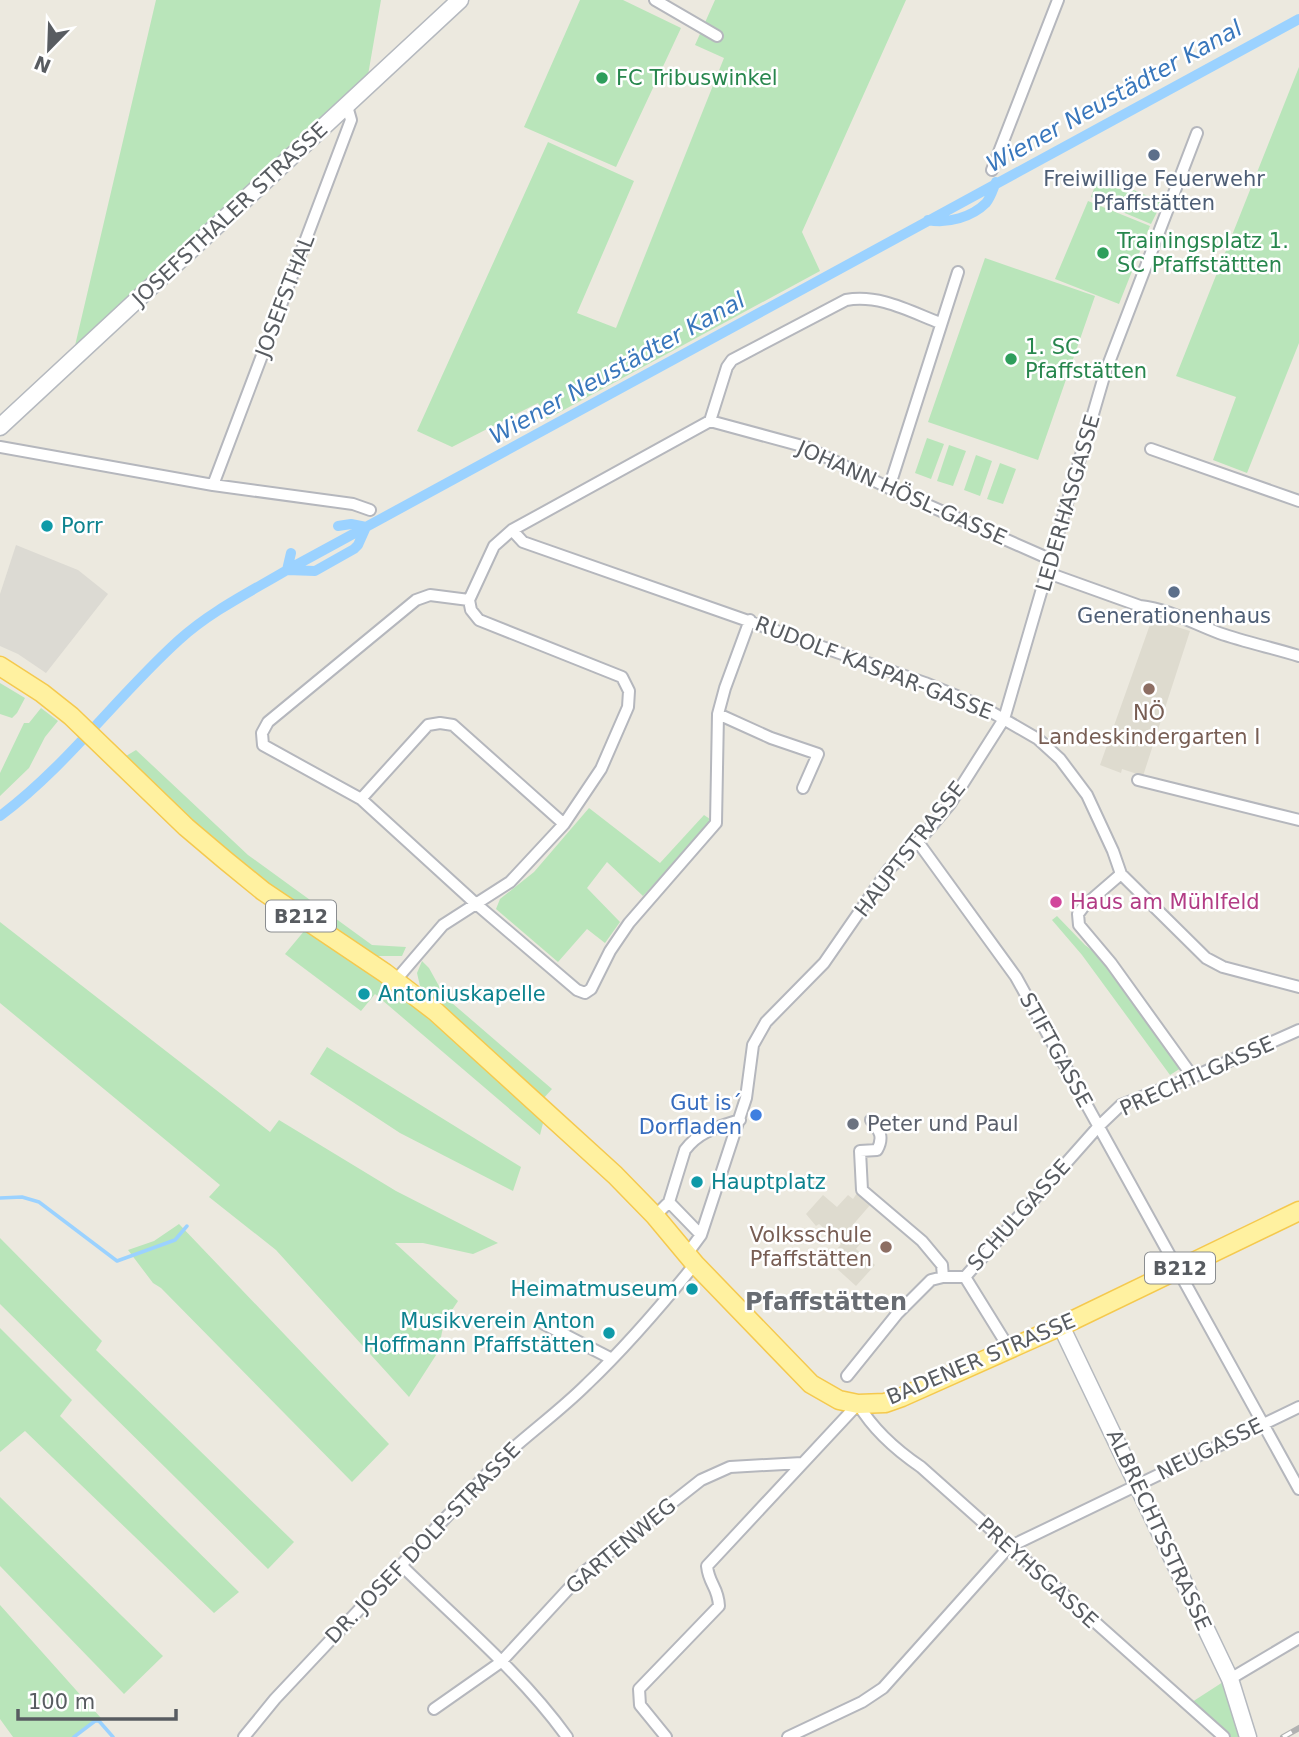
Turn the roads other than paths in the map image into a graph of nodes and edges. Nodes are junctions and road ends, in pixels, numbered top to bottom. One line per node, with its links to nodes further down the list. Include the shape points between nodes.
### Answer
1 (460, 0): 5 (street, JOSEFSTHALER STRASSE)
2 (655, 0): 4 (street)
3 (1058, 0): 7 (street)
4 (717, 36)
5 (347, 106): 11 (street, JOSEFSTHALER STRASSE); 14 (street, JOSEFSTHAL, via 351,120)
6 (1197, 133): 19 (street, LEDERHASGASSE, via 1105,373)
7 (992, 170)
8 (958, 272): 9 (street)
9 (940, 323): 10 (street, via 876,299 846,300 732,360); 15 (street)
10 (710, 421): 15 (street, JOHANN HÖSL-GASSE, via 806,447); 18 (street)
11 (0, 427)
12 (0, 447): 14 (street)
13 (1151, 449): 16 (street)
14 (213, 485): 17 (street)
15 (889, 488): 19 (street, JOHANN HÖSL-GASSE)
16 (1299, 501)
17 (370, 510)
18 (512, 530): 21 (street, via 494,546); 22 (street, RUDOLF KASPAR-GASSE, via 523,542)
19 (1052, 559): 20 (street, LEDERHASGASSE)
20 (1048, 573): 23 (street); 26 (street, LEDERHASGASSE)
21 (469, 600): 29 (street, via 430,595 416,600 268,722 262,733 263,745); 31 (street, via 479,620 622,677 629,691 628,707 601,769)
22 (750, 620): 25 (street); 26 (street, RUDOLF KASPAR-GASSE, via 936,688)
23 (1299, 656)
24 (0, 666): 35 (main road, B212, via 81,725 186,827 263,891)
25 (718, 714): 28 (street, via 818,754); 34 (street, via 716,823 629,923 591,989 585,993 577,990)
26 (1004, 719): 32 (street, HAUPTSTRASSE, via 950,804); 33 (street, RUDOLF KASPAR-GASSE, via 1060,759 1087,795)
27 (1138, 780): 30 (street)
28 (803, 788)
29 (361, 799): 31 (street, via 428,725 440,723 453,725); 34 (street)
30 (1299, 820)
31 (564, 824): 34 (street, via 517,876)
32 (918, 842): 39 (street, HAUPTSTRASSE, via 889,869 824,963 766,1022 753,1045); 41 (street, STIFTGASSE, via 1016,977)
33 (1121, 874): 36 (street, RUDOLF KASPAR-GASSE, via 1206,958 1223,967); 38 (street, via 1084,906 1078,914 1079,925)
34 (475, 903): 35 (street, via 443,925)
35 (395, 981): 44 (main road, BADENER STRASSE / B212, via 436,1012)
36 (1299, 987)
37 (1299, 1030): 38 (street, PRECHTLGASSE)
38 (1192, 1077): 41 (street, PRECHTLGASSE, via 1121,1105)
39 (740, 1120): 42 (street, via 702,1132 690,1144); 45 (street)
40 (871, 1120): 48 (street, via 882,1141 877,1150 860,1151 862,1190 922,1241 942,1265)
41 (1098, 1127): 47 (street, STIFTGASSE); 49 (street, SCHULGASSE)
42 (669, 1202): 44 (street); 45 (street)
43 (1299, 1211): 47 (main road, BADENER STRASSE / B212)
44 (655, 1216): 46 (main road, BADENER STRASSE / B212)
45 (701, 1235): 46 (street)
46 (691, 1259): 53 (street, DR. JOSEF DOLP-STRASSE); 55 (main road, BADENER STRASSE / B212, via 811,1384 839,1400)
47 (1178, 1269): 51 (main road, BADENER STRASSE / B212); 57 (street, STIFTGASSE)
48 (943, 1277): 49 (street, SCHULGASSE); 54 (street, SCHULGASSE, via 931,1280 897,1314)
49 (965, 1277): 52 (street)
50 (544, 1324): 53 (street)
51 (1062, 1326): 52 (main road, BADENER STRASSE / B212); 61 (street, ALBRECHTSSTRASSE)
52 (1009, 1348): 55 (main road, BADENER STRASSE / B212, via 902,1397)
53 (612, 1359): 64 (street, DR. JOSEF DOLP-STRASSE, via 527,1434)
54 (847, 1376)
55 (858, 1404): 58 (street); 63 (street, PREYHSGASSE, via 901,1454)
56 (1299, 1407): 57 (street, NEUGASSE)
57 (1262, 1424): 61 (street, NEUGASSE); 62 (street, STIFTGASSE)
58 (802, 1463): 59 (street, GARTENWEG); 60 (street)
59 (772, 1466): 60 (street); 66 (street, GARTENWEG, via 730,1467 701,1480 584,1572)
60 (785, 1481): 72 (street, via 707,1566 708,1579 719,1591 719,1606 639,1689 640,1705)
61 (1138, 1484): 63 (street, NEUGASSE); 67 (street, ALBRECHTSSTRASSE)
62 (1299, 1489)
63 (1009, 1546): 69 (street, via 883,1688); 74 (street, PREYHSGASSE)
64 (402, 1566): 66 (street); 70 (street, DR. JOSEF DOLP-STRASSE)
65 (1299, 1638): 67 (street)
66 (501, 1662): 68 (street, GARTENWEG); 71 (street)
67 (1230, 1679): 75 (street, ALBRECHTSSTRASSE)
68 (434, 1709)
69 (809, 1733): 73 (street)
70 (244, 1737)
71 (567, 1737)
72 (666, 1737)
73 (788, 1737)
74 (1224, 1737)
75 (1248, 1737)

